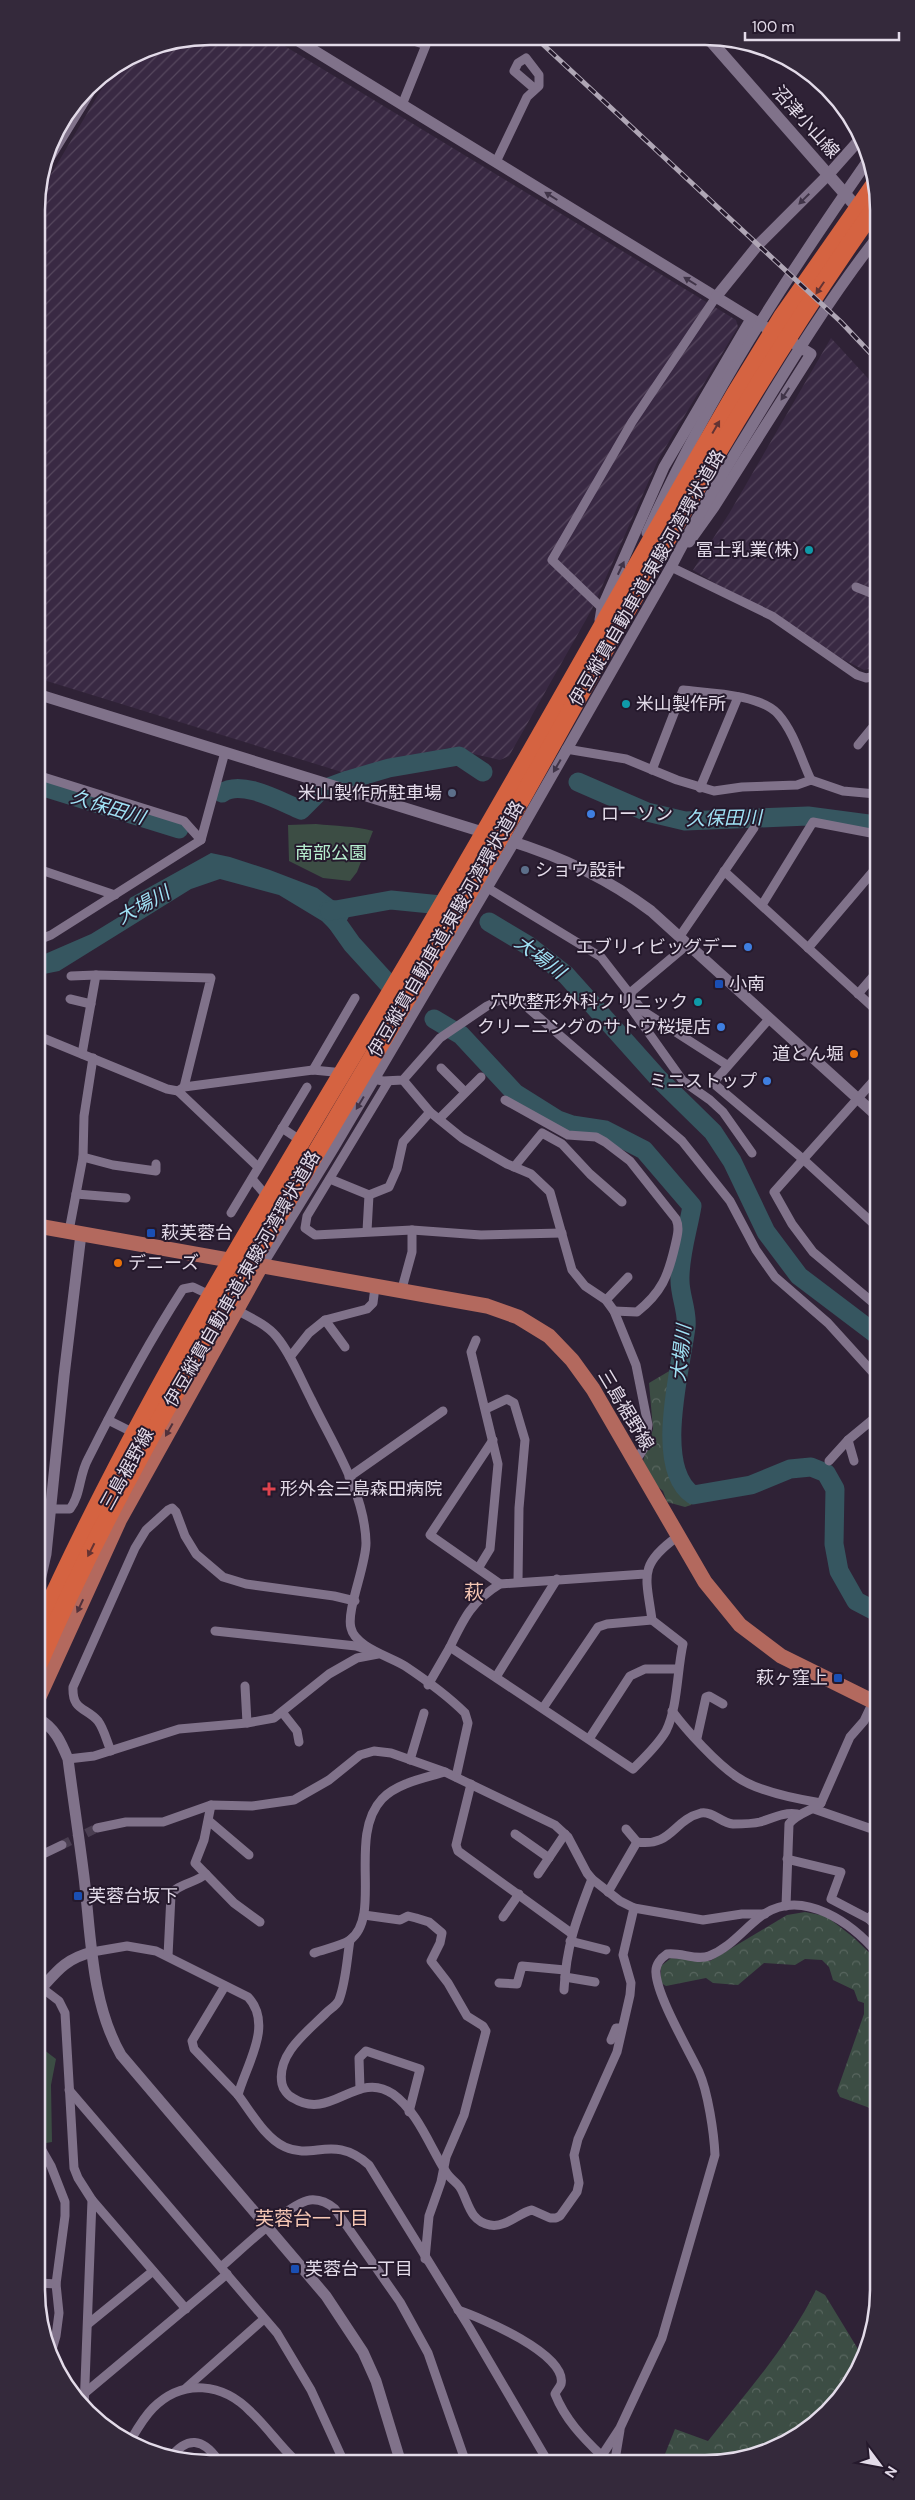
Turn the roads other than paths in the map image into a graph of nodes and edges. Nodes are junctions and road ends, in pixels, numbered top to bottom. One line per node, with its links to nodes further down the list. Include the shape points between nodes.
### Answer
1 (305, 45): 5 (street)
2 (426, 45): 5 (street)
3 (713, 45): 9 (main road, 沼津小山線)
4 (535, 89): 7 (street, via 527,97)
5 (402, 105): 7 (street)
6 (856, 144): 9 (street)
7 (496, 162): 17 (street, one-way to 7)
8 (864, 167): 24 (street, via 722,383 683,456)
9 (829, 174): 14 (main road, 沼津小山線); 17 (street, one-way to 17, via 758,245)
10 (867, 181): 19 (highway, via 778,316)
11 (869, 192): 19 (highway, 伊豆縦貫自動車道;東駿河湾環状道路, via 782,317)
12 (870, 215): 15 (highway, 伊豆縦貫自動車道;東駿河湾環状道路)
13 (870, 220): 15 (highway)
14 (870, 222)
15 (847, 248): 145 (highway, 伊豆縦貫自動車道;東駿河湾環状道路, one-way to 145, via 779,350 695,492 466,897 196,1354 137,1460)
16 (870, 249): 20 (street, via 790,362 690,528)
17 (716, 297): 18 (street); 23 (street, via 632,422 552,560)
18 (751, 320): 20 (street, one-way to 20, via 811,354 714,507); 23 (street, one-way to 18, via 664,467)
19 (735, 394): 141 (highway, 伊豆縦貫自動車道;東駿河湾環状道路, one-way to 19, via 134,1434 206,1302 409,963)
20 (671, 567): 25 (street, via 772,616 857,675); 30 (street)
21 (856, 587): 22 (street)
22 (870, 593)
23 (602, 608): 24 (street)
24 (595, 647): 39 (street)
25 (870, 677)
26 (45, 696): 31 (street)
27 (738, 697): 32 (street, via 684,690); 34 (street, via 765,705 778,714); 35 (street)
28 (870, 730): 29 (street)
29 (858, 745)
30 (566, 749): 32 (street, via 626,759); 41 (street, one-way to 41)
31 (225, 752): 39 (street); 40 (street)
32 (652, 770): 35 (street)
33 (45, 777): 40 (street, via 184,821)
34 (811, 780): 35 (street, via 769,788 714,791); 36 (street, via 843,791)
35 (700, 788)
36 (870, 793)
37 (754, 828): 43 (street)
38 (870, 833): 47 (street, via 813,822)
39 (488, 834): 41 (street); 67 (street)
40 (201, 840): 46 (street)
41 (514, 842): 45 (street); 49 (street, via 559,857 622,889)
42 (45, 871): 46 (street)
43 (724, 871): 47 (street); 49 (street)
44 (870, 875): 50 (street)
45 (486, 887): 54 (street, via 601,957); 69 (street)
46 (115, 895): 48 (street)
47 (762, 905): 50 (street)
48 (45, 937)
49 (684, 940): 54 (street); 60 (street)
50 (808, 948): 55 (street)
51 (96, 975): 52 (street); 58 (street); 74 (street, via 210,978)
52 (71, 976)
53 (870, 980): 55 (street)
54 (630, 993): 64 (street, via 643,1011); 85 (street, via 626,1001 683,1082 723,1112)
55 (858, 994): 59 (street)
56 (355, 998): 66 (street)
57 (70, 999): 58 (street)
58 (91, 1004): 62 (street)
59 (870, 1005)
60 (769, 1019): 64 (street); 76 (street)
61 (45, 1039): 62 (street)
62 (82, 1054): 63 (street)
63 (93, 1058): 74 (street, via 167,1089); 86 (street, via 84,1116)
64 (727, 1066): 87 (street, via 713,1083)
65 (441, 1068): 75 (street)
66 (312, 1070): 67 (street); 74 (street)
67 (348, 1073): 69 (street); 84 (street)
68 (481, 1077): 75 (street)
69 (374, 1080): 71 (street); 81 (street, one-way to 81)
70 (403, 1080): 71 (street); 79 (street); 119 (street, via 440,1038 465,1020 502,999 514,1000 527,1007 682,1142 730,1202 775,1277 828,1323)
71 (388, 1082): 83 (street)
72 (870, 1085): 76 (street)
73 (307, 1087): 82 (street)
74 (181, 1089): 89 (street)
75 (466, 1092): 80 (street)
76 (857, 1099): 78 (street); 87 (street)
77 (505, 1100): 114 (street, via 568,1135 596,1137 606,1142 630,1161 676,1219 679,1225 677,1240 669,1275 661,1288 637,1312)
78 (870, 1110)
79 (430, 1112): 80 (street); 94 (street, via 403,1142 389,1187)
80 (440, 1119): 90 (street, via 462,1138)
81 (350, 1121): 83 (street); 106 (street)
82 (282, 1128): 84 (street); 89 (street)
83 (361, 1128): 92 (street)
84 (308, 1145): 97 (street)
85 (752, 1153)
86 (83, 1157): 88 (street, via 156,1171); 93 (street)
87 (804, 1160): 99 (street); 112 (street, via 774,1192 813,1252)
88 (156, 1164)
89 (257, 1166): 91 (street)
90 (514, 1167): 96 (street, via 542,1133 562,1144); 104 (street, via 531,1174 550,1192)
91 (252, 1179): 97 (street); 98 (street)
92 (330, 1179): 94 (street); 103 (street, via 307,1216 305,1228 315,1235)
93 (76, 1194): 95 (street); 102 (street)
94 (369, 1195): 103 (street)
95 (126, 1198)
96 (622, 1202)
97 (272, 1203): 105 (street)
98 (231, 1213)
99 (870, 1221)
100 (45, 1227): 102 (main road, 三島裾野線)
101 (412, 1230): 103 (street); 104 (street, via 481,1235); 109 (street, via 412,1252)
102 (75, 1232): 105 (main road, 三島裾野線); 131 (street)
103 (367, 1232)
104 (562, 1233): 111 (street, via 578,1280)
105 (236, 1261): 106 (main road, 三島裾野線); 110 (main road, 三島裾野線)
106 (261, 1266): 108 (main road, 三島裾野線); 113 (main road, 三島裾野線)
107 (628, 1277): 111 (street)
108 (375, 1287): 109 (main road, 三島裾野線); 115 (street, via 373,1303 367,1309)
109 (401, 1292): 129 (main road, 三島裾野線, via 503,1310 549,1336 593,1389)
110 (214, 1297): 122 (street, via 193,1287 183,1289); 124 (main road, 三島裾野線)
111 (606, 1300): 114 (street)
112 (870, 1300)
113 (236, 1309): 118 (street, via 268,1327); 149 (main road, 三島裾野線, one-way to 149, via 120,1520)
114 (614, 1311): 129 (street, via 636,1366 648,1425 644,1448)
115 (326, 1320): 117 (street); 118 (street, via 309,1333)
116 (476, 1340): 120 (street, via 471,1352)
117 (345, 1347)
118 (290, 1357): 130 (street)
119 (870, 1369)
120 (486, 1409): 125 (street); 137 (street, via 507,1398 511,1400 521,1419 525,1440 519,1508)
121 (444, 1411): 130 (street)
122 (108, 1420): 124 (street); 131 (street, via 86,1462 75,1502 70,1509)
123 (870, 1422): 126 (street)
124 (132, 1432): 140 (main road, 三島裾野線)
125 (493, 1440): 134 (street, via 498,1464 490,1549); 134 (street, via 430,1535)
126 (848, 1440): 127 (street); 128 (street)
127 (829, 1461)
128 (854, 1461)
129 (635, 1462): 133 (main road, 三島裾野線)
130 (349, 1477): 139 (street, via 362,1514 366,1542)
131 (51, 1509): 132 (street)
132 (45, 1537)
133 (678, 1537): 135 (street, via 658,1552); 152 (main road, 三島裾野線, via 715,1596 754,1637 787,1660)
134 (479, 1568): 138 (street)
135 (645, 1574): 136 (street); 142 (street)
136 (558, 1579): 137 (street); 148 (street)
137 (518, 1582): 138 (street)
138 (500, 1584): 144 (street, via 484,1593 466,1614)
139 (355, 1601): 146 (street, via 350,1628); 164 (street, via 246,1584 223,1577 196,1554 176,1512 172,1508 168,1510 146,1530 135,1548 73,1687 72,1698 97,1721)
140 (45, 1607)
141 (45, 1614)
142 (652, 1620): 147 (street, via 683,1644); 154 (street, via 598,1627)
143 (214, 1631): 146 (street, via 356,1646)
144 (450, 1647): 148 (street); 150 (street)
145 (45, 1650)
146 (378, 1654): 150 (street, via 404,1666); 157 (street, via 357,1658 329,1674)
147 (678, 1669): 155 (street); 162 (street, via 645,1669 630,1676)
148 (496, 1677): 154 (street)
149 (45, 1685)
150 (428, 1685): 168 (street, via 455,1704 468,1723)
151 (246, 1686): 160 (street)
152 (870, 1701)
153 (723, 1704): 161 (street, via 706,1697)
154 (543, 1708): 162 (street)
155 (672, 1711): 161 (street); 162 (street, via 663,1734 633,1769)
156 (870, 1711): 171 (street, via 850,1736)
157 (282, 1712): 160 (street, via 274,1718); 163 (street, via 297,1731)
158 (424, 1713): 166 (street)
159 (45, 1723): 165 (street, via 55,1733)
160 (247, 1723): 164 (street, via 179,1729)
161 (697, 1738): 171 (street, via 738,1778)
162 (589, 1739)
163 (299, 1742)
164 (111, 1751): 165 (street)
165 (68, 1759): 203 (street)
166 (410, 1760): 167 (street); 170 (street, via 374,1751 360,1755 329,1780 294,1800 252,1806)
167 (445, 1772): 168 (street); 195 (street, via 395,1789 382,1798 373,1813 364,1845)
168 (456, 1777): 169 (street)
169 (471, 1784): 178 (street, via 555,1825); 189 (street, via 456,1848)
170 (211, 1805): 173 (street); 174 (street, via 162,1822 126,1822)
171 (817, 1806): 172 (street); 175 (street)
172 (797, 1814): 179 (street, via 734,1824 701,1813 660,1842); 184 (street, via 788,1824)
173 (208, 1821): 182 (street); 185 (street, via 195,1863)
174 (97, 1828)
175 (870, 1828)
176 (626, 1829): 179 (street)
177 (515, 1834): 183 (street)
178 (565, 1834): 183 (street); 187 (street)
179 (637, 1842): 188 (street)
180 (62, 1845): 181 (street)
181 (45, 1853)
182 (249, 1855)
183 (549, 1858): 186 (street)
184 (787, 1859): 190 (street, via 841,1872); 191 (street)
185 (206, 1874): 198 (street, via 234,1903); 205 (street, via 176,1889 171,1895)
186 (538, 1874)
187 (592, 1880): 188 (street); 199 (street)
188 (608, 1892): 192 (street)
189 (519, 1894): 196 (street); 199 (street)
190 (831, 1899): 193 (street); 197 (street)
191 (786, 1906): 193 (street); 194 (street)
192 (634, 1908): 194 (street, via 703,1920); 213 (street, via 623,1948 632,1983)
193 (826, 1912): 201 (street, via 848,1925)
194 (764, 1914): 236 (street, via 737,1940 709,1956 701,1958 674,1953 662,1958 658,1964 656,1972 667,2006 700,2074 715,2155 662,2338)
195 (364, 1915): 200 (street, via 361,1926); 220 (street, via 400,1920 408,1916 430,1922 442,1933 431,1961 448,1983 466,2016 486,2029 487,2036 469,2099)
196 (503, 1917)
197 (869, 1919)
198 (260, 1922)
199 (570, 1937): 202 (street); 206 (street)
200 (350, 1940): 204 (street); 215 (street, via 339,2001 288,2054 282,2070 282,2086 302,2104 315,2106)
201 (870, 1944)
202 (606, 1950)
203 (92, 1952): 205 (street, via 127,1946); 209 (street, via 68,1962); 222 (street, via 104,2018 121,2055)
204 (314, 1953)
205 (168, 1956): 210 (street)
206 (564, 1974): 207 (street); 208 (street, via 522,1966 517,1984); 211 (street)
207 (595, 1982)
208 (499, 1983)
209 (45, 1984)
210 (225, 1986): 217 (street, via 248,1998 258,2017 256,2043); 217 (street, via 192,2041 194,2049)
211 (564, 1990)
212 (45, 1993): 216 (street, via 59,2000 65,2013)
213 (621, 2028): 214 (street, via 616,2028); 220 (street, via 617,2052 575,2150 578,2192 560,2216 550,2218 532,2210 504,2224 491,2226 470,2211 460,2188)
214 (611, 2040)
215 (360, 2089): 218 (street, via 392,2094); 218 (street, via 359,2058 366,2050 420,2069)
216 (69, 2090): 221 (street, via 74,2168); 224 (street)
217 (238, 2095): 223 (street, via 272,2138 284,2146 295,2149 338,2148 362,2158)
218 (410, 2112): 220 (street)
219 (45, 2156): 227 (street, via 64,2202)
220 (444, 2170): 223 (street, via 429,2216)
221 (92, 2200): 225 (street); 231 (street)
222 (268, 2227): 224 (street); 242 (street, via 326,2296 363,2352 376,2381); 243 (street, via 299,2204 310,2200 320,2200 335,2209 400,2302 428,2353)
223 (425, 2259): 229 (street)
224 (224, 2270): 228 (street); 230 (street)
225 (153, 2271): 228 (street); 231 (street)
226 (45, 2283): 227 (street)
227 (56, 2284): 232 (street, via 59,2313)
228 (186, 2309): 234 (street)
229 (457, 2310): 244 (street); 245 (street, via 492,2322 527,2341 553,2365 560,2376 561,2383 555,2394 559,2404 575,2430)
230 (264, 2319): 233 (street); 241 (street, via 294,2360)
231 (88, 2324): 234 (street)
232 (54, 2343)
233 (186, 2388): 237 (street, via 165,2398 152,2409); 240 (street, via 206,2387 232,2396 251,2411)
234 (86, 2392): 235 (street)
235 (85, 2398)
236 (620, 2428): 246 (street); 247 (street)
237 (134, 2436)
238 (177, 2452): 239 (street, via 185,2444 198,2442)
239 (214, 2455)
240 (291, 2455)
241 (341, 2455)
242 (398, 2455)
243 (463, 2455)
244 (544, 2455)
245 (598, 2455)
246 (603, 2455)
247 (616, 2455)

